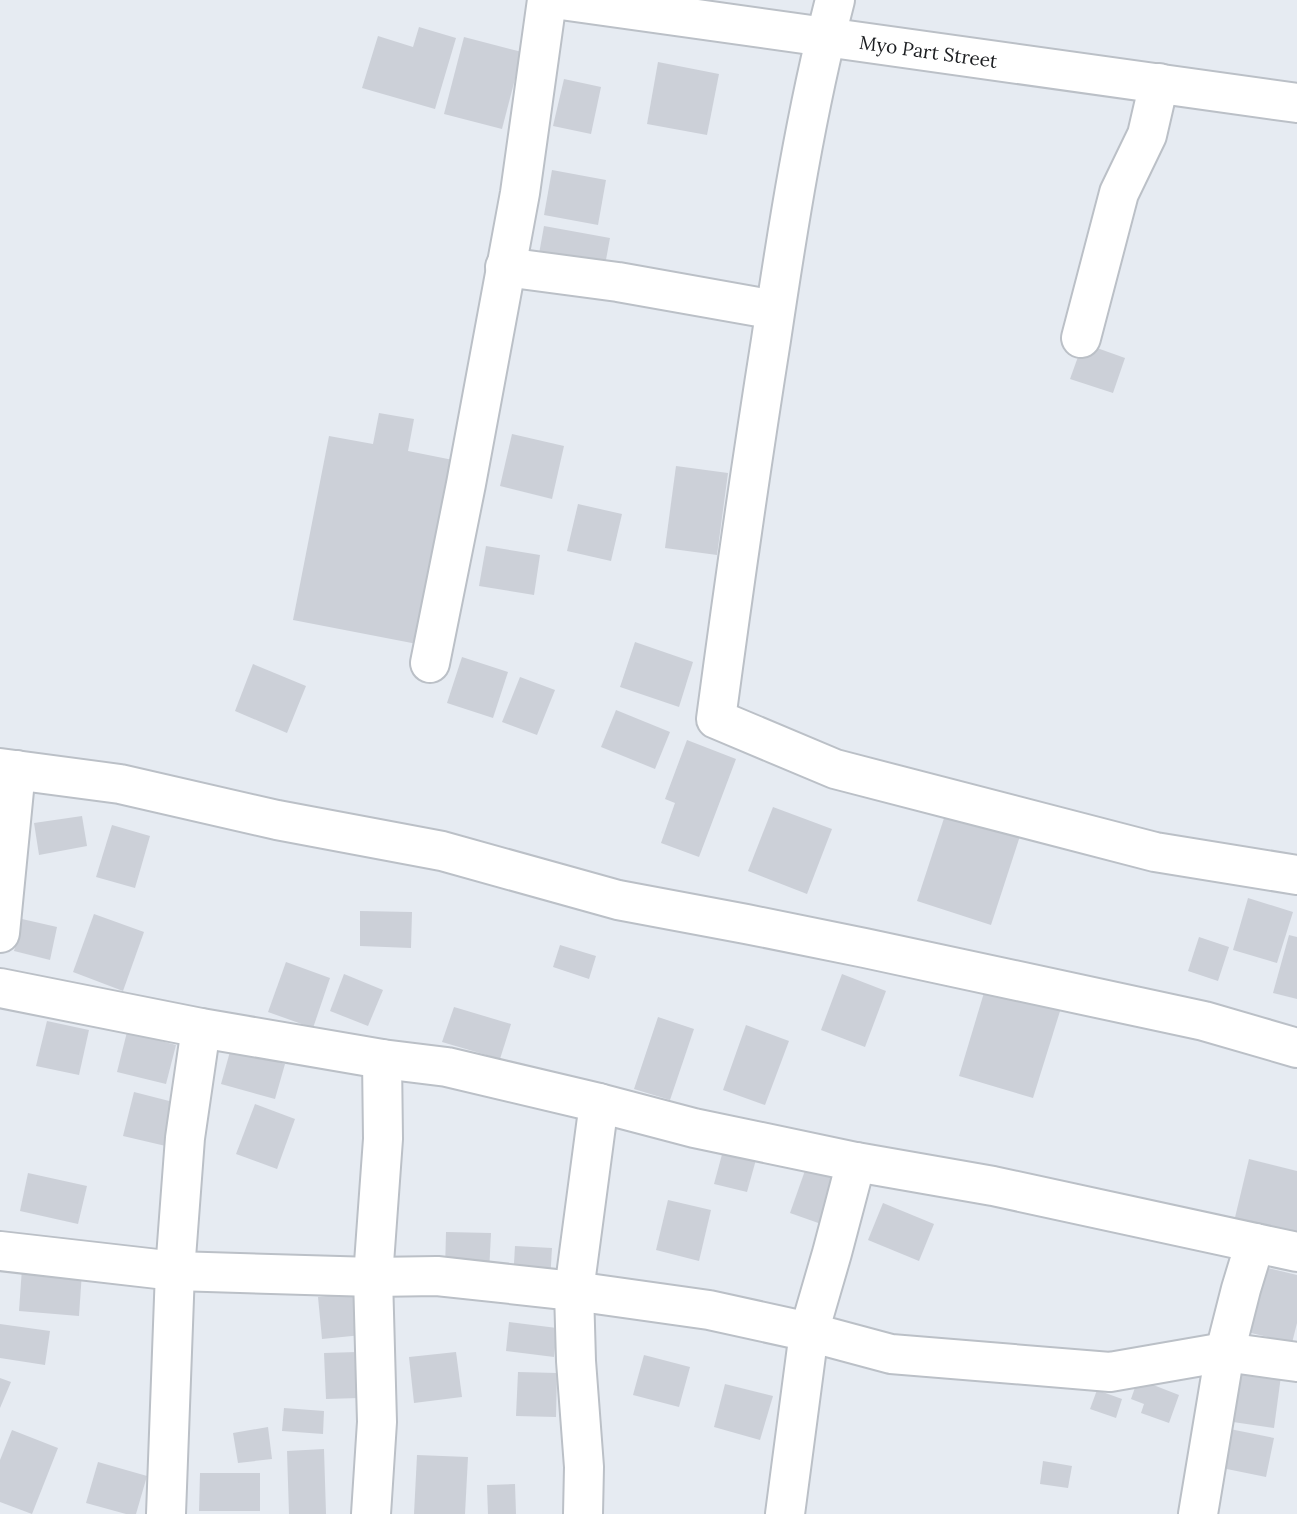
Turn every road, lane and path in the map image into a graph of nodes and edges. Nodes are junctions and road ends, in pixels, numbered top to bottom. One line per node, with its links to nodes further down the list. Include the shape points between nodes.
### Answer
1 (547, 0): 8 (street)
2 (561, 0): 4 (street, Myo Part Street)
3 (835, 0): 5 (street)
4 (617, 4): 5 (street, Myo Part Street)
5 (825, 37): 6 (street, Myo Part Street); 9 (street)
6 (1159, 83): 7 (street, Myo Part Street); 10 (street, via 1147,135 1119,193)
7 (1297, 103)
8 (506, 267): 9 (street); 11 (street)
9 (775, 310): 13 (street, via 716,719 835,769 1155,852)
10 (1081, 338)
11 (430, 663)
12 (8, 769): 14 (street); 17 (street, via 120,784 442,851 618,900 1204,1021)
13 (1297, 875)
14 (0, 933)
15 (0, 988): 16 (street)
16 (201, 1028): 18 (street); 24 (street, via 185,1138)
17 (1297, 1048)
18 (382, 1059): 19 (street, via 447,1067); 25 (street, via 383,1139)
19 (599, 1103): 20 (street); 26 (street)
20 (856, 1162): 21 (street, via 993,1186); 27 (street)
21 (1255, 1243): 23 (street); 28 (street)
22 (0, 1251): 24 (street)
23 (1297, 1252)
24 (175, 1271): 25 (street); 30 (street)
25 (373, 1277): 26 (street, via 437,1276); 31 (street, via 377,1422)
26 (574, 1291): 27 (street, via 709,1310); 32 (street)
27 (809, 1332): 28 (street, via 891,1354 1110,1373); 33 (street)
28 (1224, 1352): 29 (street); 34 (street)
29 (1297, 1362)
30 (166, 1514)
31 (371, 1514)
32 (583, 1514)
33 (785, 1514)
34 (1198, 1514)

